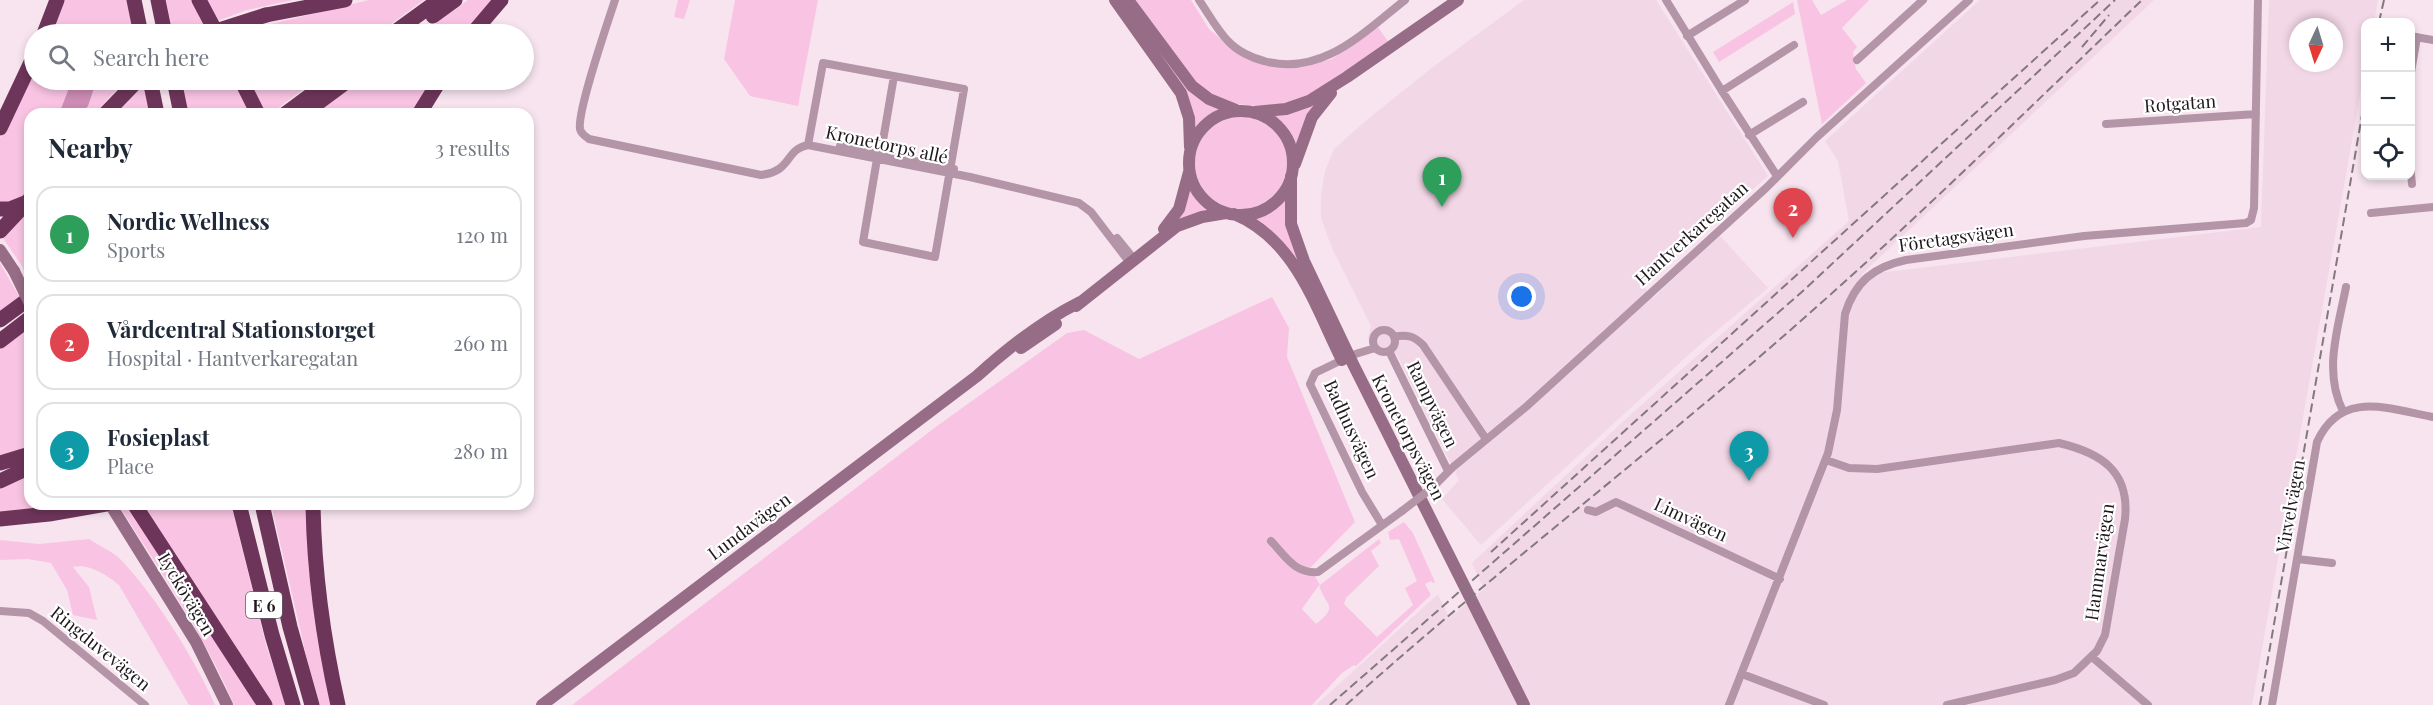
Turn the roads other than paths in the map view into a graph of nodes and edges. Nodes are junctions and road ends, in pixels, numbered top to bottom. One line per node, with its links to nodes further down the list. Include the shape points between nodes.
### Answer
1 (57, 0): 20 (highway)
2 (134, 0): 21 (highway)
3 (158, 0): 22 (highway)
4 (199, 0): 23 (highway)
5 (345, 0): 24 (highway, bridge)
6 (439, 0): 25 (highway)
7 (455, 0): 26 (highway)
8 (501, 0): 27 (highway)
9 (615, 0): 57 (street, Kronetorps allé, via 583,107 583,134 590,139 761,175 782,169 795,150)
10 (1115, 0): 58 (main road, via 1181,93 1189,118)
11 (1128, 0): 52 (main road, via 1192,86 1209,99)
12 (1198, 0): 13 (street, via 1228,42 1241,51 1266,62 1294,64 1334,54)
13 (1406, 0)
14 (1458, 0): 35 (main road, Lundavägen)
15 (1666, 0): 28 (street)
16 (1745, 0): 28 (street)
17 (1923, 0): 32 (street)
18 (1969, 0): 63 (street, Hantverkaregatan)
19 (2258, 0): 53 (street, Företagsvägen)
20 (48, 24)
21 (139, 24)
22 (163, 24)
23 (212, 24)
24 (238, 24)
25 (406, 24)
26 (423, 24)
27 (481, 24)
28 (1688, 36): 43 (street)
29 (2415, 37): 30 (street)
30 (2433, 40)
31 (1794, 45): 43 (street)
32 (1857, 60)
33 (894, 76): 57 (street, via 824,63); 59 (street); 61 (street, via 964,89)
34 (24, 77): 55 (highway)
35 (1347, 77): 52 (main road, Lundavägen, via 1298,106); 62 (main road, Lundavägen, via 1312,117)
36 (128, 90): 45 (highway)
37 (152, 90): 46 (highway)
38 (176, 90): 47 (highway)
39 (246, 90): 48 (highway)
40 (320, 90): 49 (highway)
41 (332, 90): 50 (highway)
42 (434, 90): 51 (highway)
43 (1722, 91): 56 (street)
44 (1803, 102): 56 (street)
45 (111, 108)
46 (156, 108)
47 (180, 108)
48 (255, 108)
49 (299, 108)
50 (300, 108)
51 (423, 108)
52 (1246, 112): 58 (main road, Lundavägen, via 1228,113 1211,121 1198,134); 62 (main road, via 1270,120 1284,134 1292,152)
53 (2256, 114): 54 (street, Rotgatan); 92 (street, Företagsvägen, via 2254,208 2246,223 2084,236 1905,260 1869,273 1856,289 1845,314 1837,410)
54 (2106, 124)
55 (0, 128)
56 (1749, 135): 63 (street)
57 (809, 142): 59 (street, Kronetorps allé)
58 (1190, 152): 60 (main road, Lundavägen)
59 (879, 157): 61 (street, Kronetorps allé); 61 (street, via 863,243 873,245 935,257)
60 (1189, 165): 70 (main road, Lundavägen, via 1203,198); 74 (main road, Lundavägen, via 1177,214)
61 (949, 171): 74 (street, Kronetorps allé, via 1078,199 1090,206)
62 (1291, 174): 70 (main road, Lundavägen, via 1284,192 1272,204 1257,212); 86 (main road, Kronetorpsvägen, via 1290,215 1295,239)
63 (1777, 177): 89 (street, Hantverkaregatan)
64 (2412, 180): 65 (street)
65 (2412, 184)
66 (24, 203): 69 (highway)
67 (24, 206): 72 (highway)
68 (2433, 207): 71 (street)
69 (0, 209)
70 (1231, 213): 74 (main road, Lundavägen, via 1183,223); 86 (main road, Kronetorpsvägen, via 1262,228 1288,254)
71 (2371, 213)
72 (0, 231)
73 (0, 250): 76 (main road, bridge)
74 (1132, 261): 118 (main road, Lundavägen, via 1080,302 1004,351 977,376)
75 (2346, 287): 87 (street, via 2332,364 2336,397)
76 (24, 292)
77 (24, 302): 79 (highway)
78 (24, 316): 81 (highway)
79 (0, 320)
80 (24, 323): 83 (highway)
81 (0, 333)
82 (1394, 337): 84 (street, Rampvägen, via 1386,331 1377,333 1373,338); 85 (street, Rampvägen); 89 (street, via 1409,336 1424,345)
83 (0, 341)
84 (1375, 348): 85 (street, Rampvägen); 86 (street, Rampvägen)
85 (1389, 351): 94 (street, Rampvägen)
86 (1346, 358): 104 (street, Badhusvägen, via 1315,373 1310,384); 119 (main road, Kronetorpsvägen); 120 (main road, Kronetorpsvägen)
87 (2343, 411): 88 (street, via 2373,406); 106 (street, Virvelvägen, via 2318,442)
88 (2433, 417)
89 (1486, 439): 94 (street, Hantverkaregatan)
90 (24, 458): 93 (highway)
91 (24, 460): 95 (highway)
92 (1826, 460): 108 (street, Företagsvägen); 110 (street, Hammarvägen, via 1849,468 1877,469 2059,443 2082,448 2101,458 2123,487 2127,507 2105,635)
93 (0, 463)
94 (1448, 471): 104 (street, Hantverkaregatan, bridge, via 1432,488)
95 (0, 481)
96 (72, 510): 103 (highway)
97 (115, 510): 113 (main road, Lyckövägen, via 196,642)
98 (138, 510): 114 (highway)
99 (241, 510): 115 (highway, E 6)
100 (263, 510): 116 (highway, E 6)
101 (313, 510): 117 (highway, via 320,611)
102 (1588, 510): 108 (street, Limvägen, via 1596,512 1616,502)
103 (0, 519)
104 (1382, 525): 105 (street, via 1318,572 1299,570)
105 (1271, 541)
106 (2297, 559): 107 (street); 125 (street, Virvelvägen)
107 (2332, 563)
108 (1780, 579): 111 (street, Företagsvägen)
109 (0, 610): 112 (street, Ringduvevägen, via 29,613 44,621)
110 (2092, 657): 123 (street, Hammarvägen, via 2074,673 2055,680); 124 (street)
111 (1742, 674): 121 (street, Företagsvägen); 122 (street)
112 (145, 705)
113 (227, 705)
114 (266, 705)
115 (293, 705)
116 (312, 705)
117 (338, 705)
118 (542, 705)
119 (1515, 705)
120 (1524, 705)
121 (1729, 705)
122 (1824, 705)
123 (1947, 705)
124 (2148, 705)
125 (2272, 705)

